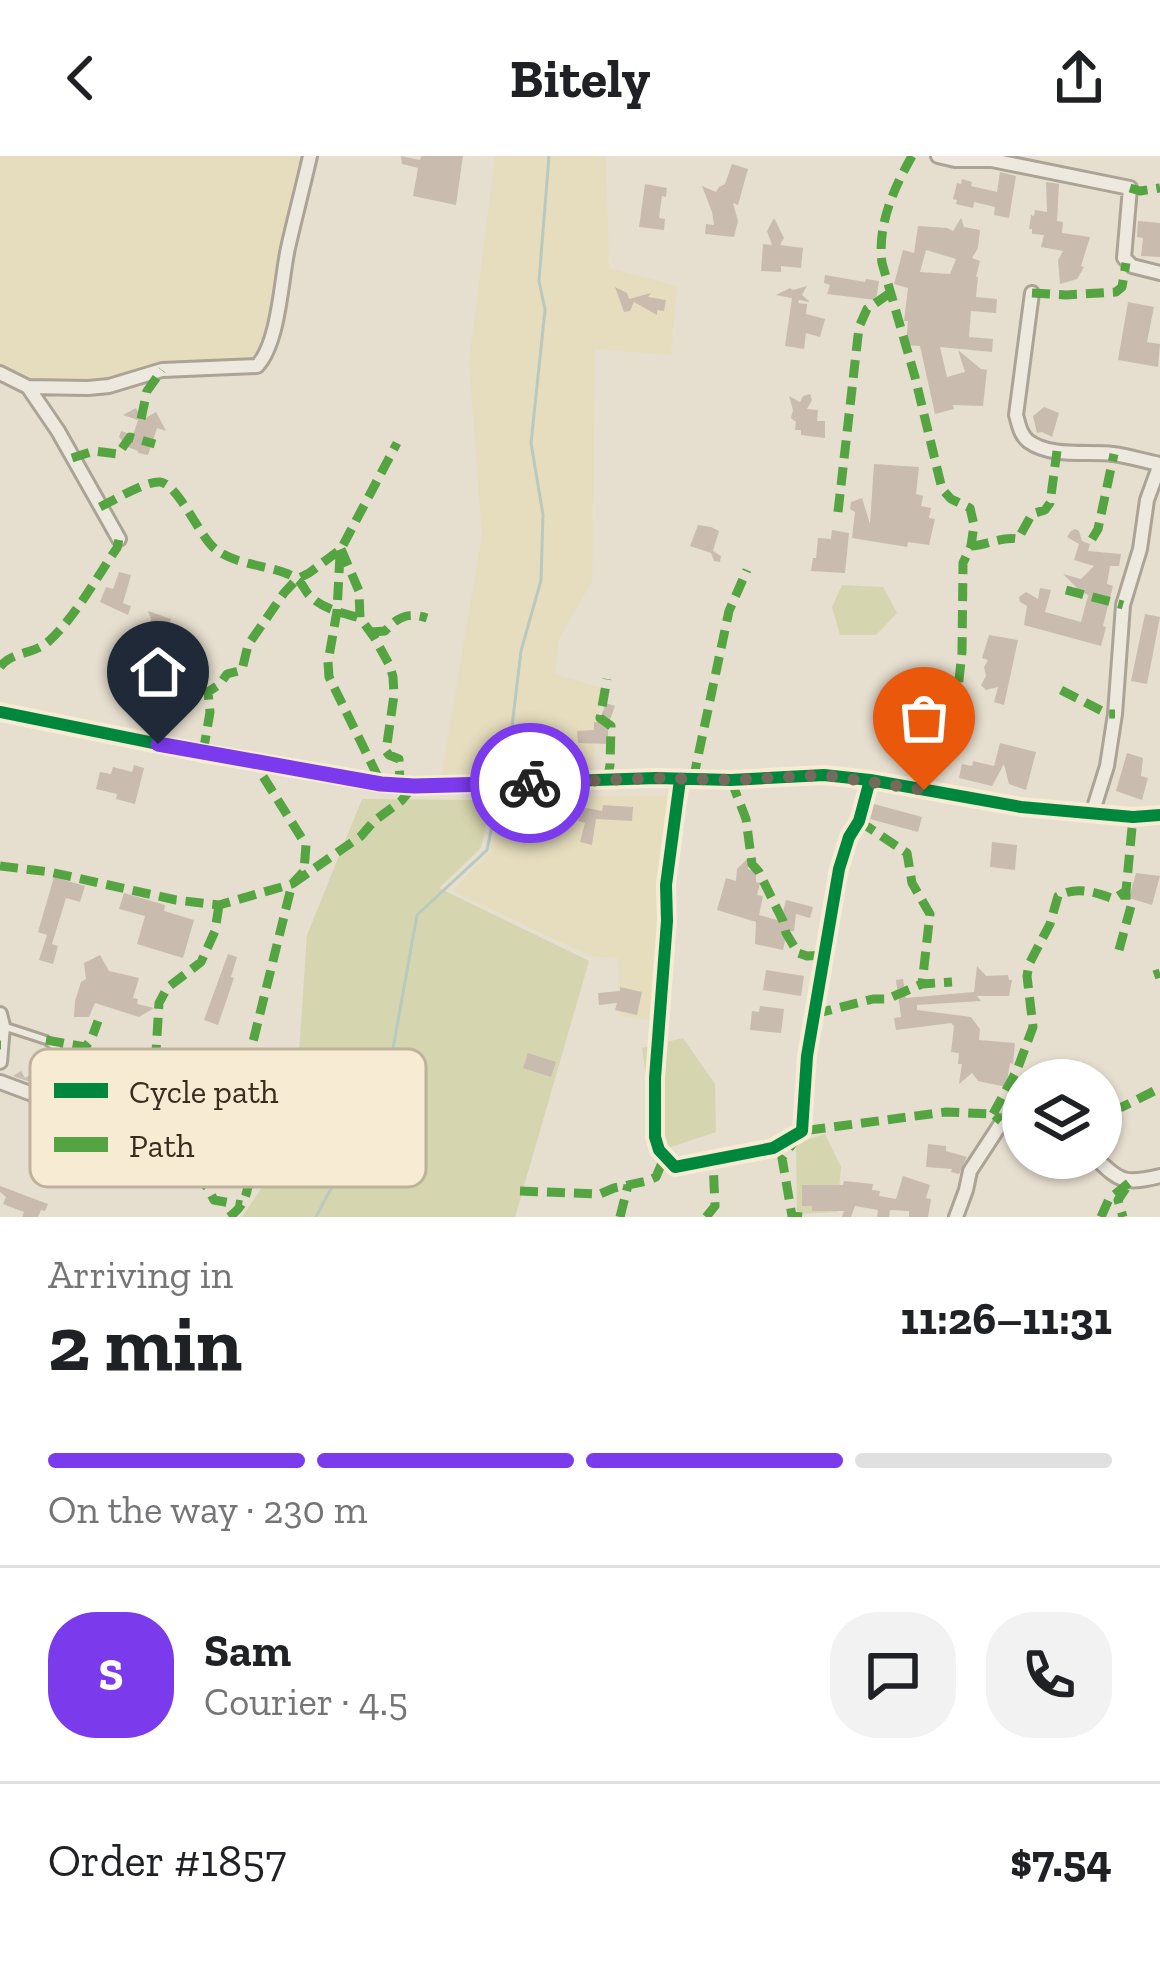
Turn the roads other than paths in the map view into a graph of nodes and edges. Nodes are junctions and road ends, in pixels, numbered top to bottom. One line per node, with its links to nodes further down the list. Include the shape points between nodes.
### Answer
1 (310, 156): 8 (street, via 262,362 162,370 100,388)
2 (938, 156): 4 (street)
3 (1052, 156): 4 (street)
4 (1051, 172): 5 (street, via 1130,188 1124,258)
5 (1160, 273)
6 (1032, 293): 9 (street, via 1020,432 1057,451)
7 (0, 373): 8 (street)
8 (28, 387): 10 (street)
9 (1160, 464): 14 (street, via 1124,605 1107,766)
10 (118, 539)
11 (0, 712): 12 (street, via 381,784)
12 (680, 780): 13 (street); 13 (street, via 655,1098 658,1150 675,1167 773,1148 802,1130 839,869)
13 (870, 780): 14 (street)
14 (1092, 814): 15 (street)
15 (1160, 815)
16 (1, 1020): 17 (lane); 18 (street)
17 (57, 1048)
18 (0, 1061)
19 (0, 1082): 20 (street)
20 (30, 1093)
21 (1002, 1122): 24 (street, via 970,1171)
22 (1160, 1176): 23 (street)
23 (1122, 1178)
24 (956, 1217)

